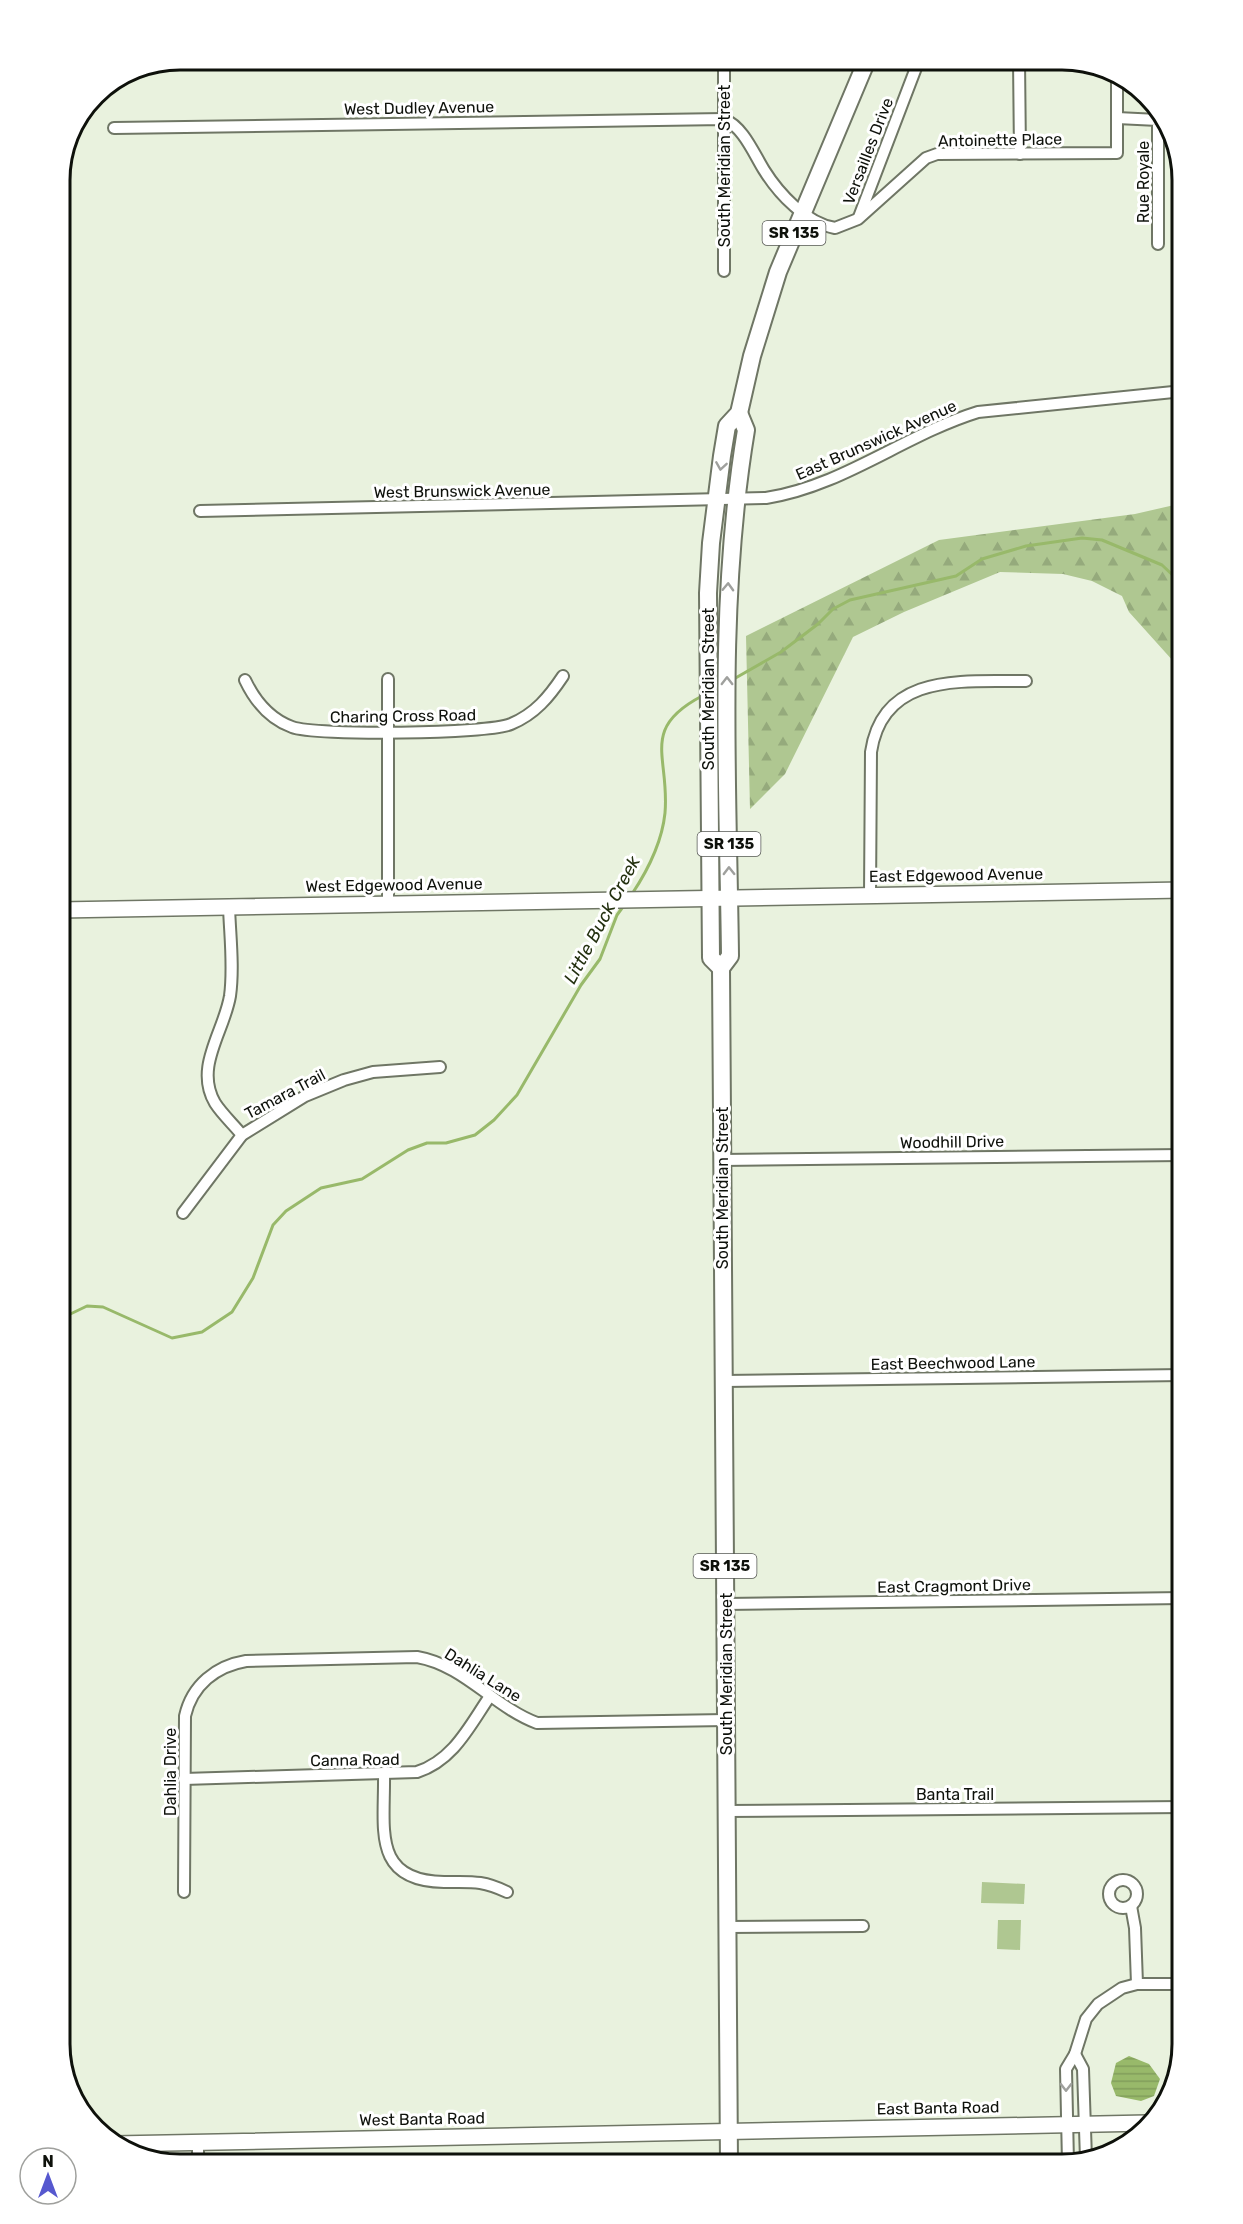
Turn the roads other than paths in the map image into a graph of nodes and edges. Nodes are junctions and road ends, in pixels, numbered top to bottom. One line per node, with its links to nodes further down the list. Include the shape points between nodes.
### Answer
1 (724, 71): 7 (street, South Meridian Street)
2 (862, 71): 12 (main road, South Meridian Street / SR 135)
3 (915, 71): 13 (street, Versailles Drive)
4 (1019, 71): 11 (street)
5 (1117, 85): 6 (street)
6 (1117, 118): 8 (street, Rue Royale); 11 (street, Antoinette Place, via 1117,153)
7 (724, 119): 10 (street, West Dudley Avenue); 12 (street, Antoinette Place, via 739,130 776,187); 15 (street, South Meridian Street)
8 (1154, 120)
9 (1158, 126): 14 (street, Rue Royale)
10 (114, 128)
11 (1020, 154): 13 (street, Antoinette Place, via 937,154 927,158)
12 (803, 212): 13 (street, Antoinette Place, via 818,223 835,228); 17 (main road, South Meridian Street / SR 135, via 778,272 739,413 727,426)
13 (858, 219)
14 (1158, 244)
15 (724, 272)
16 (1172, 392): 17 (street, East Brunswick Avenue, via 978,412 817,485 780,496)
17 (725, 501): 18 (street, West Brunswick Avenue); 26 (main road, South Meridian Street / SR 135, via 709,567); 27 (main road, South Meridian Street / SR 135, one-way to 17, via 730,554)
18 (200, 511)
19 (563, 676): 23 (street, Charing Cross Road, via 543,704 507,725 484,730)
20 (388, 679): 23 (street)
21 (245, 680): 23 (street, Charing Cross Road, via 262,707 289,726 312,732)
22 (1026, 681): 25 (street, via 934,684 903,697 886,714 871,752)
23 (388, 731): 28 (street)
24 (1172, 890): 25 (main road, East Edgewood Avenue)
25 (870, 895): 27 (main road, East Edgewood Avenue)
26 (710, 897): 27 (main road, West Edgewood Avenue); 28 (main road, West Edgewood Avenue); 31 (main road, South Meridian Street / SR 135, via 711,958)
27 (729, 897): 31 (main road, South Meridian Street / SR 135, via 730,956)
28 (388, 903): 29 (main road, West Edgewood Avenue)
29 (229, 907): 30 (main road, West Edgewood Avenue); 33 (street, via 230,993 207,1077 216,1104)
30 (71, 910)
31 (721, 968): 35 (main road, South Meridian Street / SR 135)
32 (440, 1067): 33 (street, Tamara Trail, via 391,1069 344,1080 305,1096)
33 (242, 1135): 36 (street, Tamara Trail)
34 (1172, 1155): 35 (street, Woodhill Drive)
35 (722, 1160): 38 (main road, South Meridian Street / SR 135)
36 (183, 1213)
37 (1172, 1375): 38 (street, East Beechwood Lane)
38 (724, 1382): 40 (main road, South Meridian Street / SR 135)
39 (1172, 1599): 40 (street, East Cragmont Drive)
40 (726, 1604): 43 (main road, South Meridian Street / SR 135)
41 (224, 1667): 42 (street, Dahlia Lane, via 246,1660 417,1657 440,1663); 45 (street, Dahlia Drive, via 202,1682 188,1707)
42 (490, 1696): 43 (street, Dahlia Lane, via 520,1716 550,1724); 44 (street, Canna Road, via 458,1744 440,1761 417,1772)
43 (726, 1720): 47 (main road, South Meridian Street / SR 135)
44 (384, 1774): 45 (street, Canna Road); 49 (street, via 386,1843 397,1868 417,1880 485,1882)
45 (184, 1779): 48 (street, Dahlia Drive)
46 (1172, 1807): 47 (street, Banta Trail)
47 (727, 1811): 52 (main road, South Meridian Street / SR 135)
48 (184, 1892)
49 (507, 1892)
50 (1131, 1906): 53 (street, via 1136,1929)
51 (863, 1926): 52 (street)
52 (727, 1927): 59 (main road, South Meridian Street / SR 135)
53 (1137, 1984): 54 (street); 55 (street, via 1113,1992 1094,2007 1084,2023)
54 (1172, 1984)
55 (1075, 2054): 56 (street, one-way to 56, via 1066,2069); 57 (street, via 1083,2068)
56 (1066, 2123): 57 (main road, East Banta Road); 59 (main road, East Banta Road); 65 (street)
57 (1086, 2123): 58 (main road, East Banta Road); 62 (street)
58 (1138, 2123)
59 (729, 2130): 60 (main road, West Banta Road); 64 (main road, South Meridian Street / SR 135)
60 (198, 2142): 61 (main road, West Banta Road); 63 (street)
61 (135, 2144)
62 (1086, 2151)
63 (198, 2153)
64 (729, 2154)
65 (1068, 2154)

